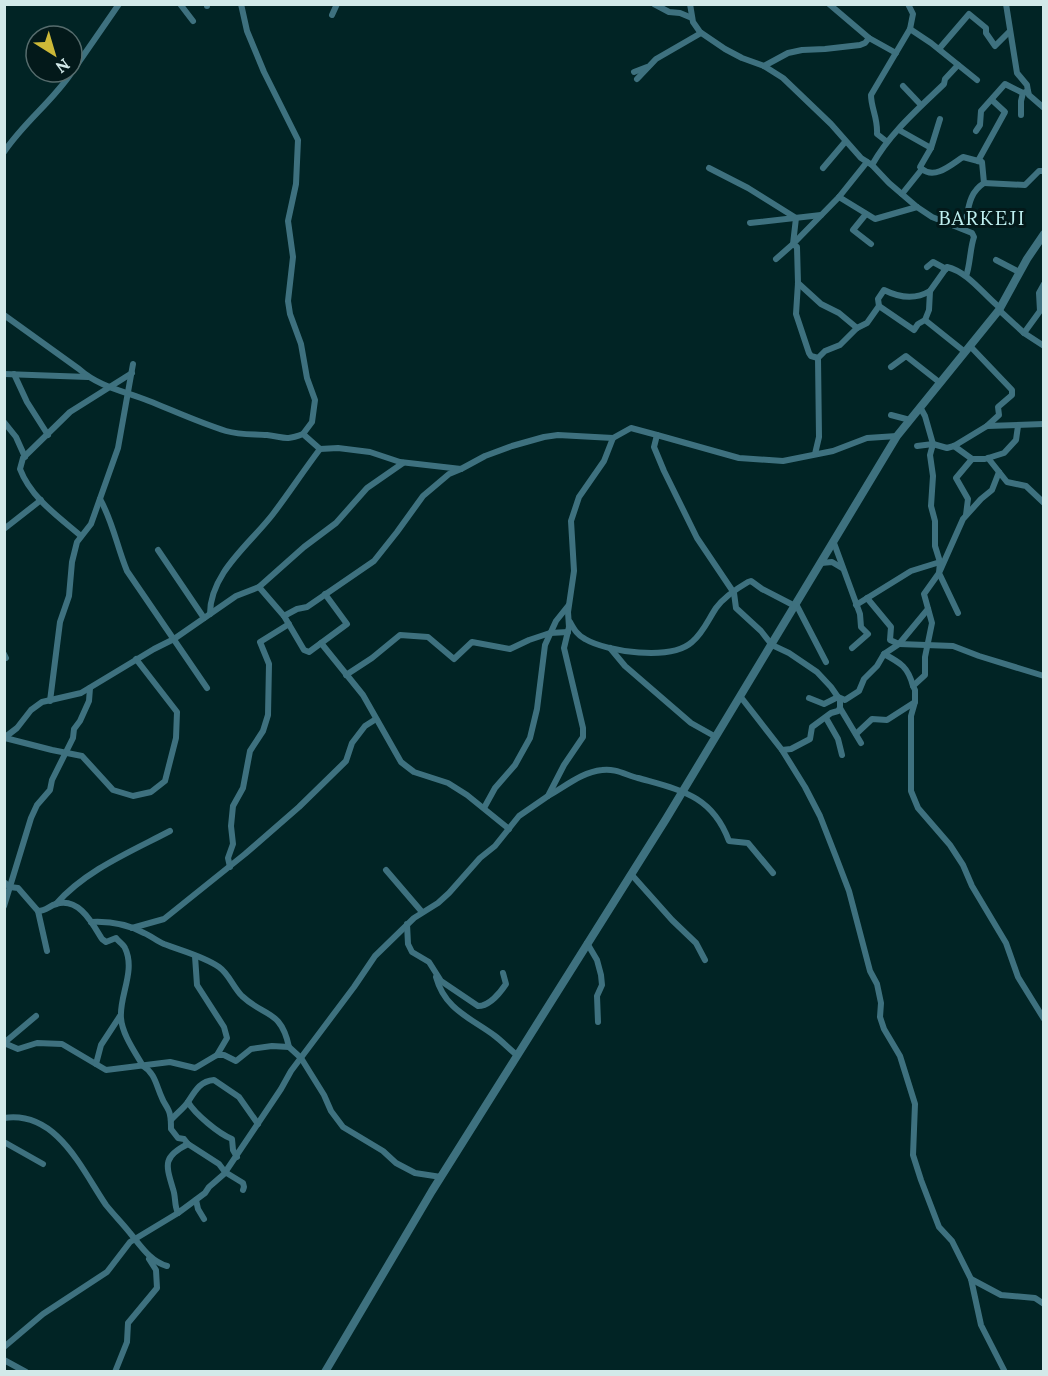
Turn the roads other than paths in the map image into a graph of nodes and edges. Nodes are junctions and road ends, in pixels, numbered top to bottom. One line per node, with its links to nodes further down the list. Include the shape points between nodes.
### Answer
1 (119, 4): 21 (street)
2 (180, 4): 14 (street)
3 (241, 4): 94 (street, via 264,72 298,140 296,190 287,226 293,245 288,301 315,399 312,422)
4 (337, 4): 11 (street)
5 (654, 4): 13 (street)
6 (690, 4): 13 (street)
7 (830, 4): 18 (street)
8 (908, 4): 12 (street)
9 (918, 4): 12 (street)
10 (1006, 4): 16 (street)
11 (332, 15)
12 (913, 16): 15 (street)
13 (692, 18): 17 (street)
14 (193, 21)
15 (910, 29): 19 (street); 20 (street)
16 (1009, 32): 19 (street, via 995,46 986,28 969,14); 24 (street)
17 (702, 33): 23 (street, via 742,58); 25 (street)
18 (869, 38): 20 (street); 23 (street, via 860,45 788,53)
19 (939, 49): 22 (street)
20 (896, 53): 38 (street, via 870,100 877,134)
21 (84, 55)
22 (958, 65): 26 (street); 32 (street)
23 (764, 66): 39 (street, via 796,88)
24 (1017, 73): 28 (street); 30 (street, via 1027,85)
25 (636, 75)
26 (977, 80)
27 (62, 84): 41 (street)
28 (1008, 85): 30 (street); 31 (street)
29 (903, 86): 32 (street)
30 (1026, 92): 33 (street); 34 (street, via 1021,100)
31 (992, 100): 37 (street, via 981,111); 42 (street, via 1005,112)
32 (921, 105): 36 (street)
33 (1044, 108)
34 (1021, 115)
35 (940, 119): 40 (street)
36 (899, 130): 38 (street); 40 (street)
37 (976, 131)
38 (886, 141): 43 (street)
39 (845, 142): 43 (street); 45 (street)
40 (931, 148): 46 (street)
41 (4, 152)
42 (978, 161): 46 (street, via 963,157 937,173); 48 (street, via 982,162)
43 (869, 163): 49 (street); 50 (street)
44 (710, 168): 54 (street)
45 (823, 168)
46 (922, 169): 49 (street)
47 (1044, 171): 48 (street, via 1025,185)
48 (984, 183): 56 (street, via 968,200)
49 (902, 194): 51 (street)
50 (839, 197): 52 (street); 53 (street)
51 (917, 207): 52 (street, via 875,219); 56 (street, via 932,217)
52 (866, 214): 59 (street, via 854,230)
53 (821, 215): 54 (street); 58 (street)
54 (796, 218): 55 (street); 58 (street)
55 (750, 223)
56 (964, 228): 65 (street, via 974,237)
57 (1044, 234): 64 (street)
58 (793, 244): 60 (street); 66 (street, via 797,248)
59 (871, 244)
60 (776, 259)
61 (996, 260): 64 (street)
62 (927, 267): 63 (street, via 933,262)
63 (946, 269): 65 (street); 68 (street)
64 (1019, 272): 70 (street)
65 (966, 276): 70 (street)
66 (798, 283): 73 (street); 77 (street, via 798,324 809,353)
67 (1044, 284): 74 (street, via 1039,293 1040,311)
68 (930, 291): 69 (street, via 904,297 884,290 878,299); 72 (street)
69 (879, 306): 72 (street, via 914,330); 73 (street, via 867,323)
70 (999, 308): 74 (street); 76 (street)
71 (4, 315): 83 (street)
72 (925, 320): 76 (street)
73 (857, 328): 77 (street, via 840,345)
74 (1024, 333): 75 (street)
75 (1044, 346)
76 (967, 349): 84 (street); 92 (street, via 1012,390 1012,395 998,407 999,415)
77 (818, 358): 103 (street, via 819,437)
78 (133, 364): 82 (street)
79 (891, 367): 84 (street, via 906,356)
80 (4, 374): 81 (street)
81 (14, 374): 83 (street); 95 (street)
82 (132, 374): 85 (street); 86 (street)
83 (87, 377): 85 (street)
84 (939, 382): 87 (street)
85 (110, 387): 86 (street); 95 (street, via 69,412)
86 (128, 393): 94 (street, via 226,431 280,439); 110 (street, via 118,448)
87 (920, 407): 89 (street); 99 (street)
88 (891, 415): 89 (street)
89 (910, 420): 97 (street)
90 (4, 422): 104 (street)
91 (1044, 424): 93 (street)
92 (987, 426): 93 (street); 101 (street)
93 (1018, 426): 105 (street, via 1016,440 1004,453)
94 (303, 434): 102 (street)
95 (48, 435): 104 (street)
96 (657, 435): 98 (street, via 631,428); 103 (street, via 739,458 783,461); 123 (street, via 654,447 690,525)
97 (897, 436): 103 (street, via 867,438); 116 (street)
98 (613, 438): 108 (street, via 544,437 485,456); 128 (street, via 604,461 579,497 571,520 574,571)
99 (933, 444): 100 (street); 101 (street); 119 (street, via 930,498)
100 (917, 446)
101 (954, 446): 106 (street)
102 (320, 449): 107 (street, via 369,452); 131 (street, via 274,513 237,554 210,600)
103 (815, 454)
104 (25, 457): 111 (street, via 20,470)
105 (988, 458): 106 (street); 109 (street)
106 (972, 459): 113 (street, via 956,478 968,499)
107 (403, 462): 108 (street); 122 (street, via 367,488 336,523)
108 (461, 469): 124 (street, via 423,496 374,561)
109 (999, 472): 112 (street, via 1007,482 1026,486); 113 (street, via 992,490)
110 (100, 499): 115 (street, via 91,524); 138 (street, via 128,571)
111 (40, 500): 114 (street); 115 (street)
112 (1044, 503)
113 (966, 515): 121 (street)
114 (4, 529)
115 (81, 536): 156 (street, via 76,542 69,596 60,622)
116 (834, 543): 118 (street); 120 (street)
117 (158, 550): 133 (street)
118 (821, 562): 120 (street, via 832,562); 126 (street)
119 (940, 562): 121 (street); 125 (street, via 911,572)
120 (842, 568): 127 (street)
121 (939, 573): 129 (street, via 924,594); 130 (street)
122 (259, 587): 131 (street, via 236,596); 132 (street)
123 (734, 591): 126 (street, via 751,581); 141 (street, via 736,608); 143 (street, via 690,644 653,653)
124 (325, 594): 132 (street); 139 (street, via 347,624)
125 (867, 598): 127 (street); 140 (street, via 891,627 890,640)
126 (796, 605): 141 (street); 147 (street)
127 (856, 605): 144 (street, via 861,627 867,634)
128 (568, 606): 134 (street); 137 (street)
129 (928, 609): 140 (street); 142 (street, via 932,623)
130 (958, 613)
131 (210, 614): 133 (street)
132 (284, 616): 135 (street)
133 (204, 618): 138 (street)
134 (568, 620): 136 (street); 143 (street, via 585,639)
135 (289, 624): 139 (street, via 304,650 309,652); 173 (street, via 260,642 269,664 268,716 250,751 243,788 233,806)
136 (568, 632): 137 (street); 169 (street, via 564,648 583,737)
137 (550, 633): 148 (street, via 510,649 472,642 454,659 428,637 400,635); 170 (street, via 530,738)
138 (174, 639): 146 (street); 152 (street)
139 (321, 643): 148 (street)
140 (899, 644): 142 (street); 145 (street)
141 (772, 645): 153 (street); 154 (street, via 817,672)
142 (927, 646): 149 (street, via 953,646); 150 (street, via 925,675)
143 (609, 647): 162 (street, via 625,666 691,723)
144 (852, 648)
145 (884, 654): 150 (street, via 908,671); 154 (street, via 859,691 845,700)
146 (136, 660): 151 (street); 166 (street, via 177,712 176,738 165,781 151,792 133,796 112,790 82,756)
147 (826, 662)
148 (346, 675): 160 (street)
149 (1044, 676)
150 (913, 686): 157 (street)
151 (90, 688): 156 (street); 166 (street, via 89,701)
152 (207, 688)
153 (740, 696): 162 (street); 165 (street)
154 (838, 697): 155 (street, via 824,704); 158 (street)
155 (809, 698)
156 (50, 701): 163 (street, via 31,710)
157 (915, 702): 161 (street, via 887,720 872,719); 193 (street, via 911,716 911,791 918,808 963,864 1006,943 1018,977)
158 (840, 708): 159 (street); 161 (street)
159 (826, 718): 165 (street, via 812,727 810,739); 167 (street)
160 (376, 719): 170 (street, via 401,762 414,772 448,783); 173 (street, via 352,743 346,761)
161 (856, 734): 164 (street)
162 (716, 737): 168 (street)
163 (5, 738): 166 (street)
164 (861, 743)
165 (782, 750): 218 (street, via 820,816 849,891 881,1003 880,1017 900,1056 915,1104 913,1155 939,1227 952,1241)
166 (67, 752): 177 (street, via 50,790 37,805 20,859)
167 (842, 754)
168 (683, 791): 169 (street, via 605,770 582,776); 175 (street, via 695,797 722,824 729,841 748,843); 176 (street)
169 (548, 796): 171 (street, via 519,816)
170 (484, 808): 171 (street)
171 (509, 829): 181 (street, via 449,893)
172 (170, 831): 178 (street, via 92,873)
173 (230, 867): 184 (street, via 164,919)
174 (386, 870): 181 (street)
175 (773, 873)
176 (631, 874): 185 (street); 188 (street, via 696,943)
177 (7, 884): 179 (street); 180 (street, via 18,888)
178 (55, 904): 180 (street); 182 (street, via 81,909)
179 (4, 906)
180 (39, 911): 186 (street)
181 (422, 912): 183 (street)
182 (91, 922): 184 (street, via 110,921); 192 (street, via 106,942 116,938 125,948 129,966)
183 (406, 924): 189 (street, via 412,952 429,962); 199 (street, via 375,956)
184 (132, 928): 187 (street)
185 (587, 943): 194 (street, via 601,975); 198 (street)
186 (47, 951)
187 (195, 956): 196 (street, via 220,968 241,995 271,1014 284,1031); 197 (street, via 197,985 227,1038)
188 (705, 960)
189 (435, 973): 190 (street, via 478,1006 487,1005 506,984); 198 (street, via 442,992 465,1018)
190 (503, 973)
191 (36, 1016): 195 (street)
192 (121, 1016): 200 (street, via 101,1045); 201 (street)
193 (1044, 1018)
194 (598, 1022)
195 (4, 1043): 200 (street, via 18,1049 37,1043 62,1044)
196 (289, 1047): 197 (street, via 251,1049 236,1061); 199 (street)
197 (217, 1055): 201 (street, via 195,1068 170,1062)
198 (517, 1055): 211 (street)
199 (301, 1058): 205 (street); 211 (street, via 343,1127 405,1169)
200 (96, 1064): 201 (street, via 106,1070)
201 (143, 1066): 204 (street, via 155,1078)
202 (188, 1102): 204 (street); 205 (street, via 202,1084 214,1080 239,1097); 208 (street, via 214,1130 232,1139)
203 (4, 1118): 216 (street, via 26,1117 72,1151)
204 (171, 1120): 207 (street, via 171,1129)
205 (258, 1124): 208 (street)
206 (4, 1142): 209 (street)
207 (188, 1144): 210 (street); 214 (street, via 168,1159)
208 (237, 1157): 210 (street)
209 (43, 1164)
210 (225, 1172): 212 (street, via 243,1183); 213 (street)
211 (441, 1177): 224 (street)
212 (243, 1190)
213 (196, 1200): 214 (street); 215 (street)
214 (178, 1213): 216 (street)
215 (204, 1219)
216 (135, 1239): 217 (street, via 151,1258); 220 (street, via 107,1272 43,1314); 223 (street, via 156,1270 158,1288 128,1323 127,1342)
217 (167, 1266)
218 (971, 1278): 219 (street, via 1001,1295 1035,1298); 225 (street, via 981,1325)
219 (1044, 1304)
220 (4, 1347)
221 (4, 1360): 222 (street)
222 (26, 1371)
223 (115, 1371)
224 (325, 1371)
225 (1005, 1371)

